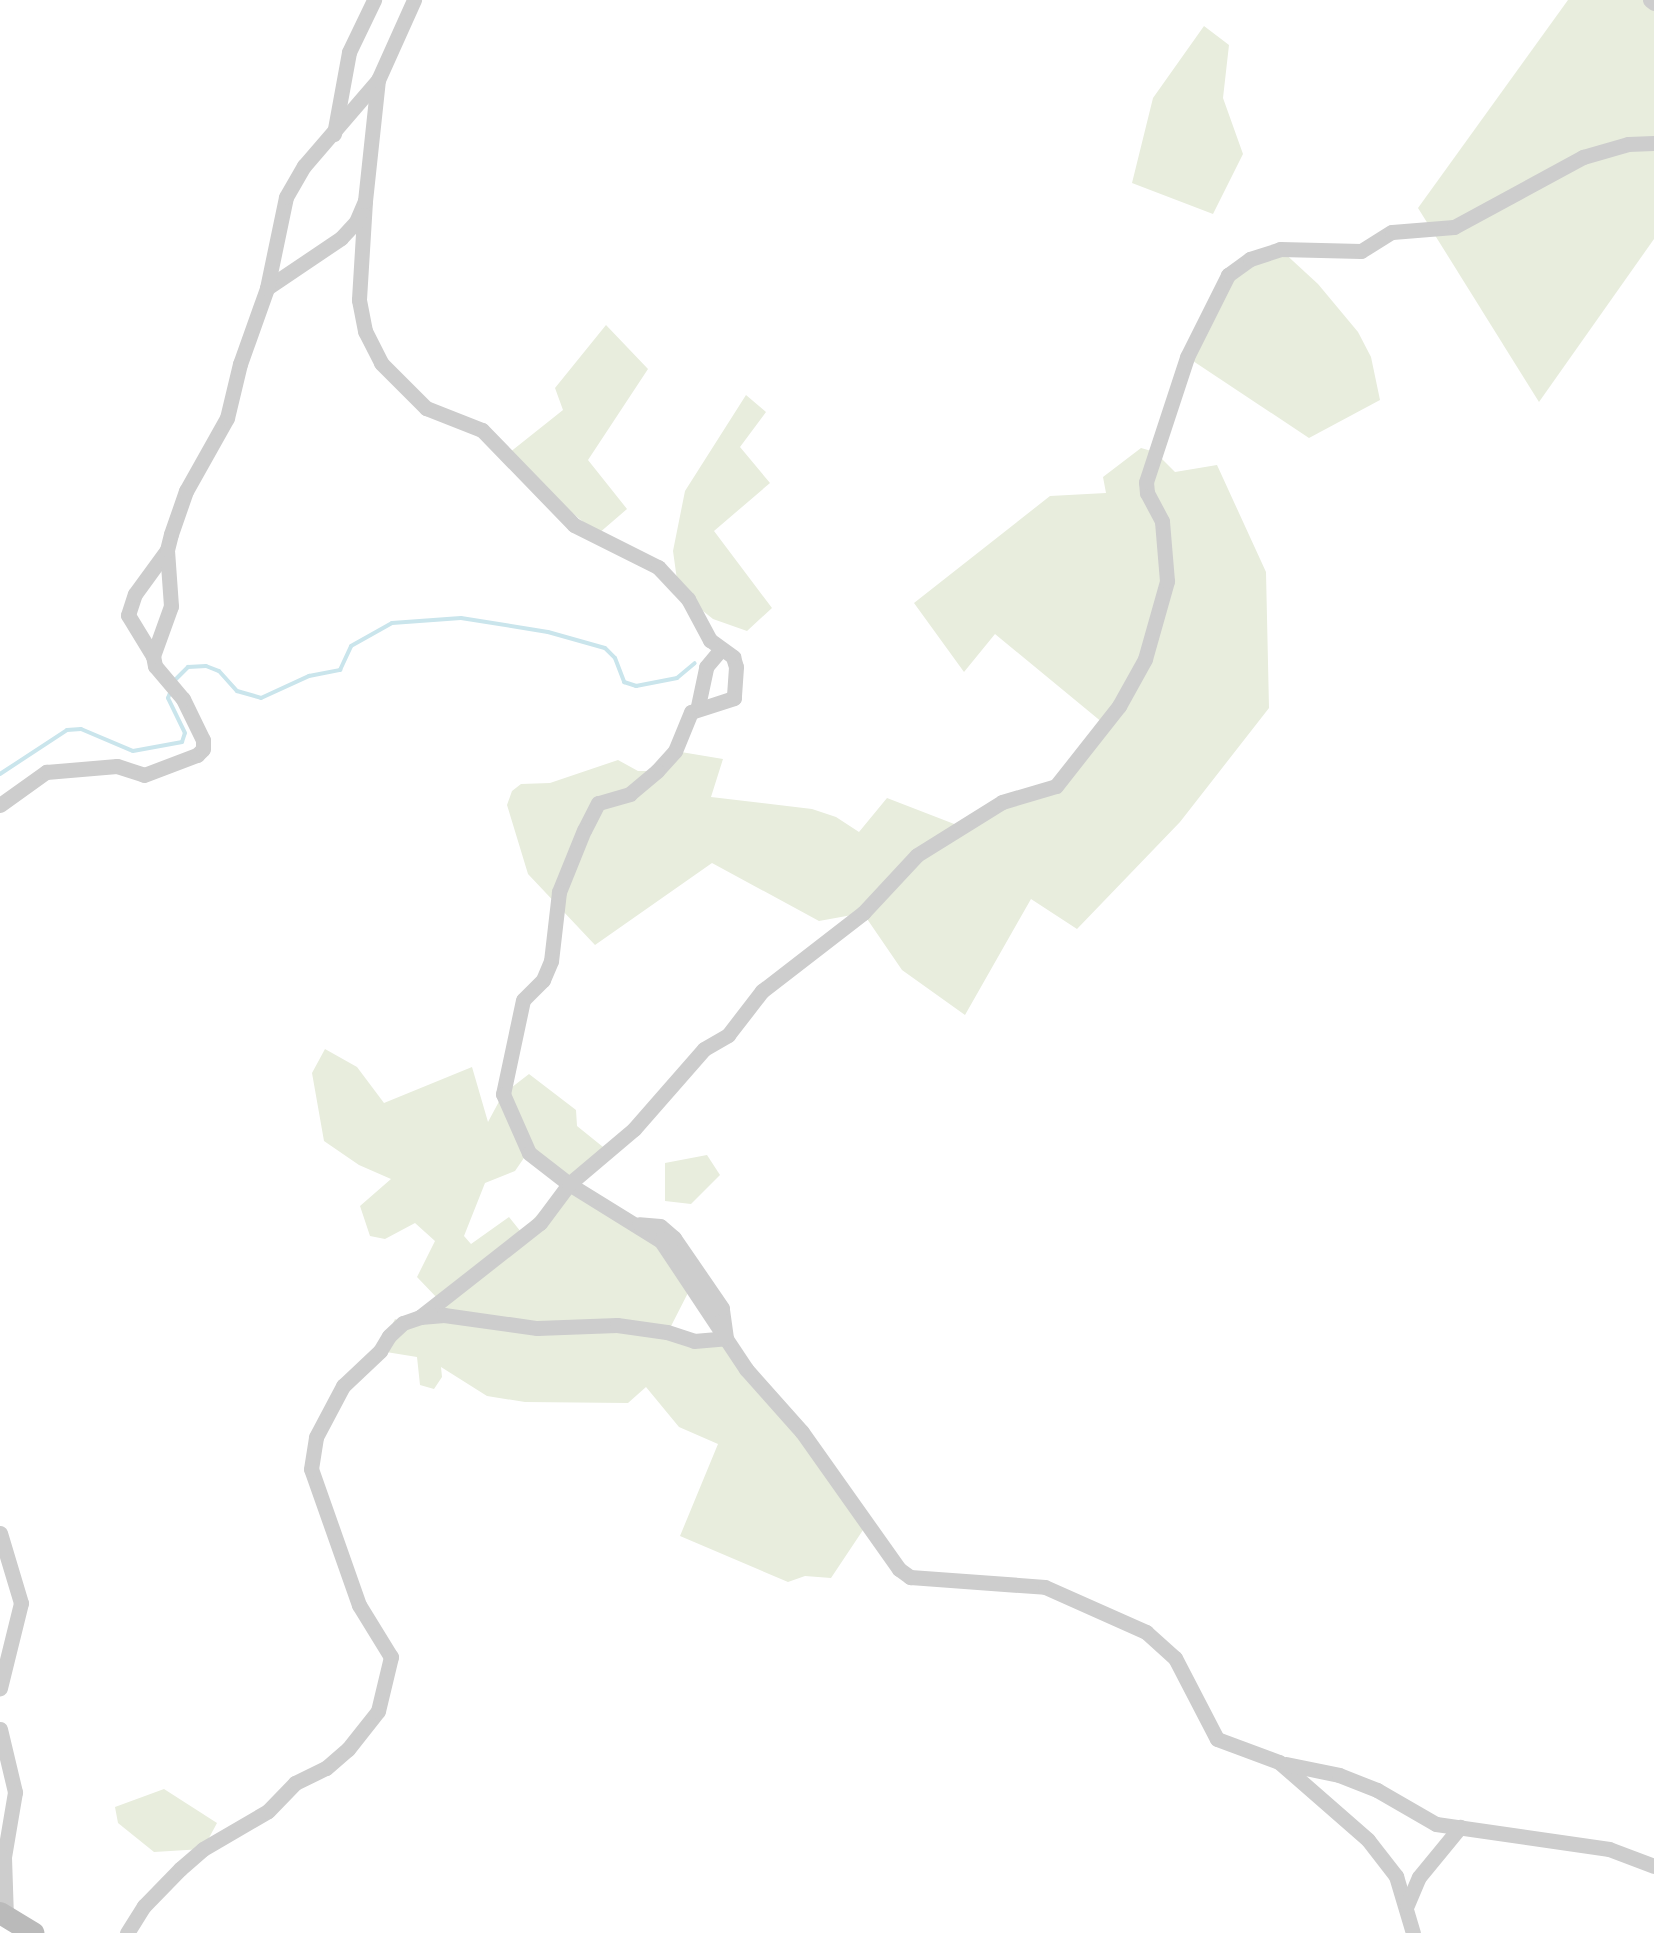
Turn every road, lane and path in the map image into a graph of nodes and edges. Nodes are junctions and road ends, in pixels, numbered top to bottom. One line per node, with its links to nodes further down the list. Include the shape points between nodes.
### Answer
1 (374, 0): 4 (street, via 349,52)
2 (414, 0): 3 (street)
3 (378, 80): 4 (street); 6 (street)
4 (334, 134): 7 (street, via 286,197)
5 (1654, 144): 13 (street, via 1584,157 1454,226 1392,232 1362,251 1280,249 1228,274 1187,357 1146,482 1162,521 1168,581 1144,660 1120,706 1056,786 1002,802 917,855 863,913 762,990 728,1035 704,1049 634,1129)
6 (365, 201): 7 (street, via 341,238); 9 (street, via 359,300 381,363 426,408 482,430 574,525 658,567)
7 (266, 288): 8 (street, via 227,418 186,491)
8 (167, 550): 10 (street, via 170,606); 10 (street, via 128,615)
9 (720, 649): 11 (street, via 706,667); 11 (street, via 733,657 737,690 725,703)
10 (153, 656): 12 (street, via 197,725 203,740 197,755 144,775 117,766 46,772)
11 (698, 706): 13 (street, via 681,726 675,750 639,789 598,803 559,892 551,962 523,1000 502,1094 529,1153)
12 (0, 805)
13 (569, 1184): 14 (street, via 540,1223); 15 (street, via 661,1241)
14 (420, 1317): 15 (street, via 537,1328 617,1325 694,1340); 24 (street, via 389,1336 343,1386 316,1437 312,1469 360,1604 390,1657 378,1711 326,1768 203,1849 150,1898)
15 (726, 1338): 19 (street, via 869,1521 899,1570 910,1577 1046,1587 1146,1632 1175,1658 1217,1739)
16 (0, 1534): 17 (street, via 21,1603)
17 (0, 1688)
18 (0, 1728): 23 (street, via 15,1792 4,1857)
19 (1278, 1762): 20 (street, via 1340,1776 1422,1819); 22 (street, via 1368,1840 1396,1876)
20 (1460, 1827): 21 (street, via 1609,1849); 22 (street)
21 (1654, 1866)
22 (1406, 1904): 25 (street)
23 (17, 1925)
24 (127, 1933)
25 (1414, 1933)

